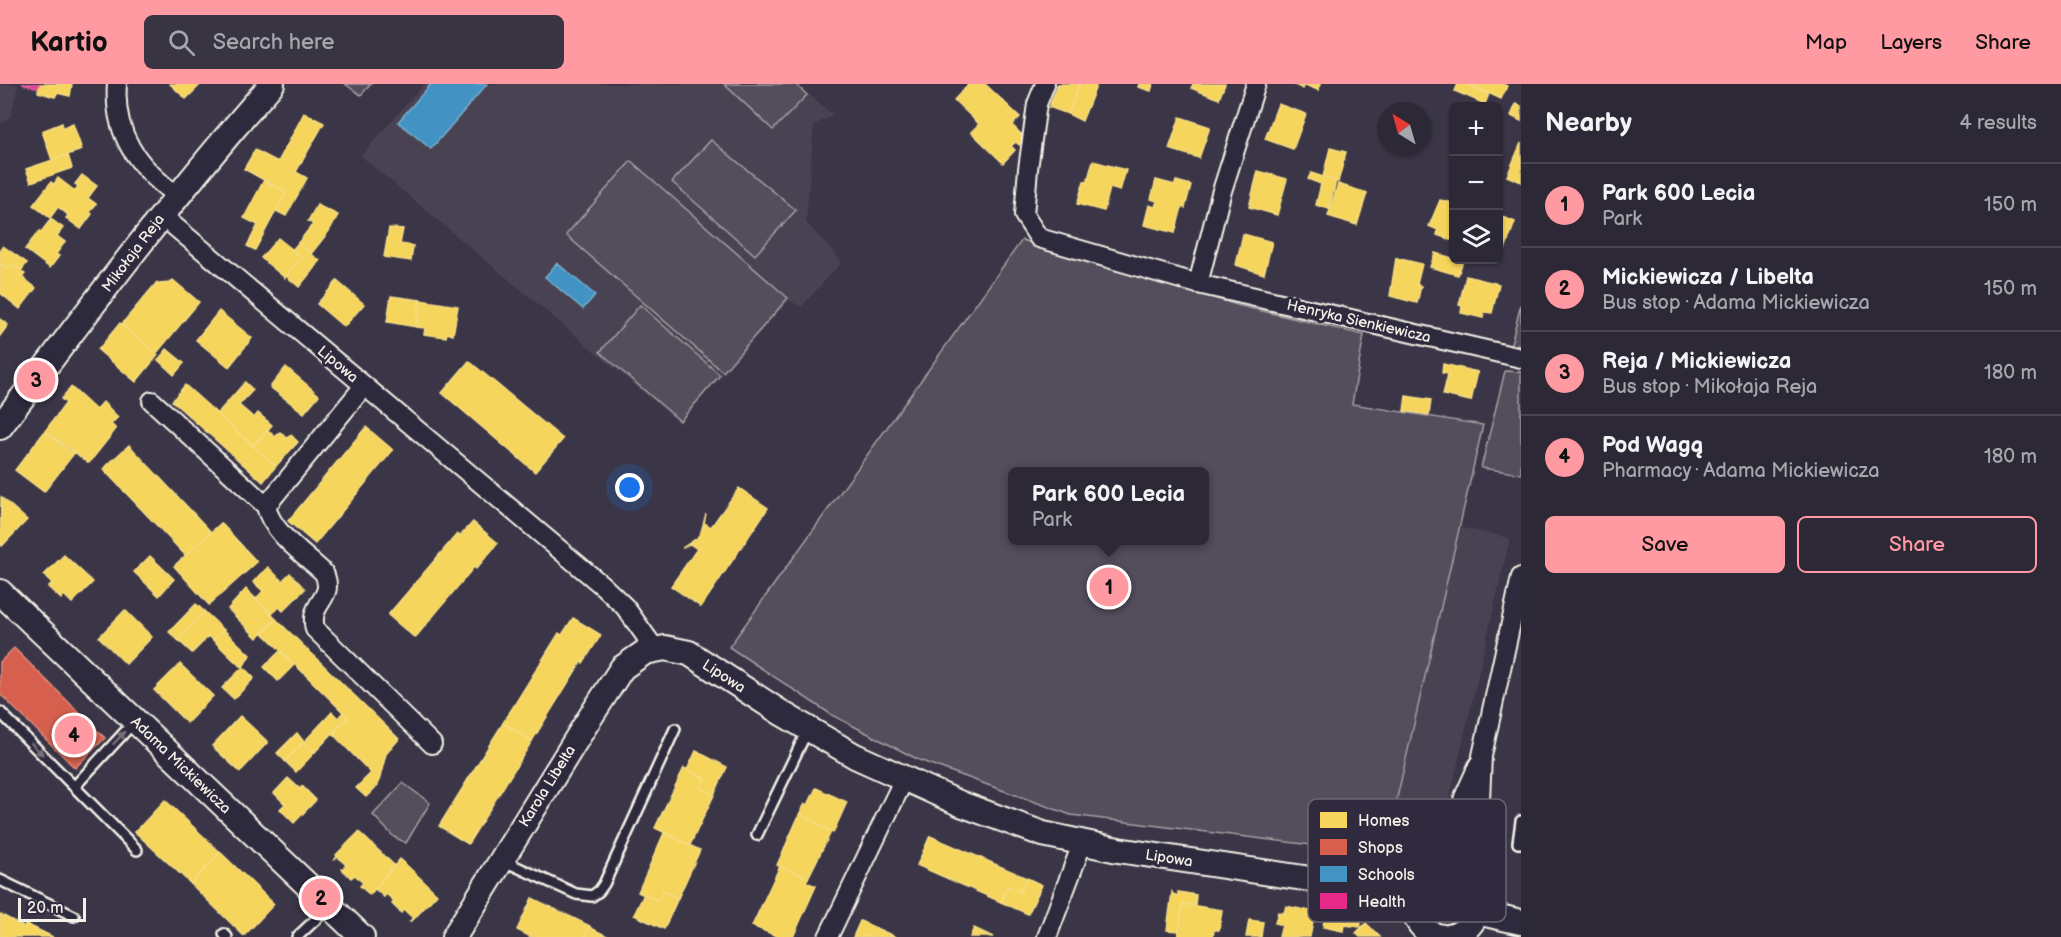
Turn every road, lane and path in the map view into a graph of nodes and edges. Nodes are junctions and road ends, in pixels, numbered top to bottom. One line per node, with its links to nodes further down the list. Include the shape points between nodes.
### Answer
1 (117, 84): 5 (street, via 119,119 128,145 156,180)
2 (272, 84): 5 (street, Mikołaja Reja)
3 (1045, 84): 7 (street, Henryka Sienkiewicza, via 1037,104 1024,215 1039,238)
4 (1256, 84): 7 (street)
5 (177, 196): 6 (street, Mikołaja Reja)
6 (161, 215): 9 (street, Lipowa); 11 (street, Mikołaja Reja)
7 (1198, 284): 8 (street, Henryka Sienkiewicza)
8 (1521, 358)
9 (364, 386): 12 (street); 15 (street, Lipowa, via 603,586 626,607)
10 (152, 401): 12 (street)
11 (0, 427)
12 (266, 506): 20 (street, via 275,527 328,581 328,590 312,618 315,629)
13 (1520, 582): 21 (street)
14 (1, 598): 17 (street, Adama Mickiewicza)
15 (655, 649): 19 (street, Lipowa, via 689,653); 31 (street, Karola Libelta, via 635,657 622,668)
16 (0, 712): 23 (lane, one-way to 23)
17 (135, 721): 23 (lane, one-way to 17); 34 (street, Adama Mickiewicza)
18 (675, 729): 31 (lane, via 599,891 592,896 576,894)
19 (808, 729): 22 (street, Lipowa); 27 (lane)
20 (432, 744)
21 (1482, 756): 24 (street); 25 (street)
22 (904, 779): 29 (street, Lipowa, via 1005,821); 43 (street)
23 (75, 786): 30 (lane)
24 (1463, 799)
25 (1480, 799)
26 (1521, 821): 28 (lane)
27 (757, 835)
28 (1521, 843)
29 (1082, 844): 32 (street, Lipowa); 44 (street)
30 (137, 850)
31 (502, 860): 42 (street, Karola Libelta)
32 (1308, 879)
33 (0, 880): 35 (lane)
34 (330, 906): 40 (lane); 41 (street, Adama Mickiewicza)
35 (74, 916)
36 (1506, 919): 39 (street)
37 (1419, 922): 45 (street)
38 (1472, 922): 45 (street, via 1458,935)
39 (1521, 922)
40 (297, 937)
41 (362, 937)
42 (454, 937)
43 (828, 937)
44 (1047, 937)
45 (1440, 937)

